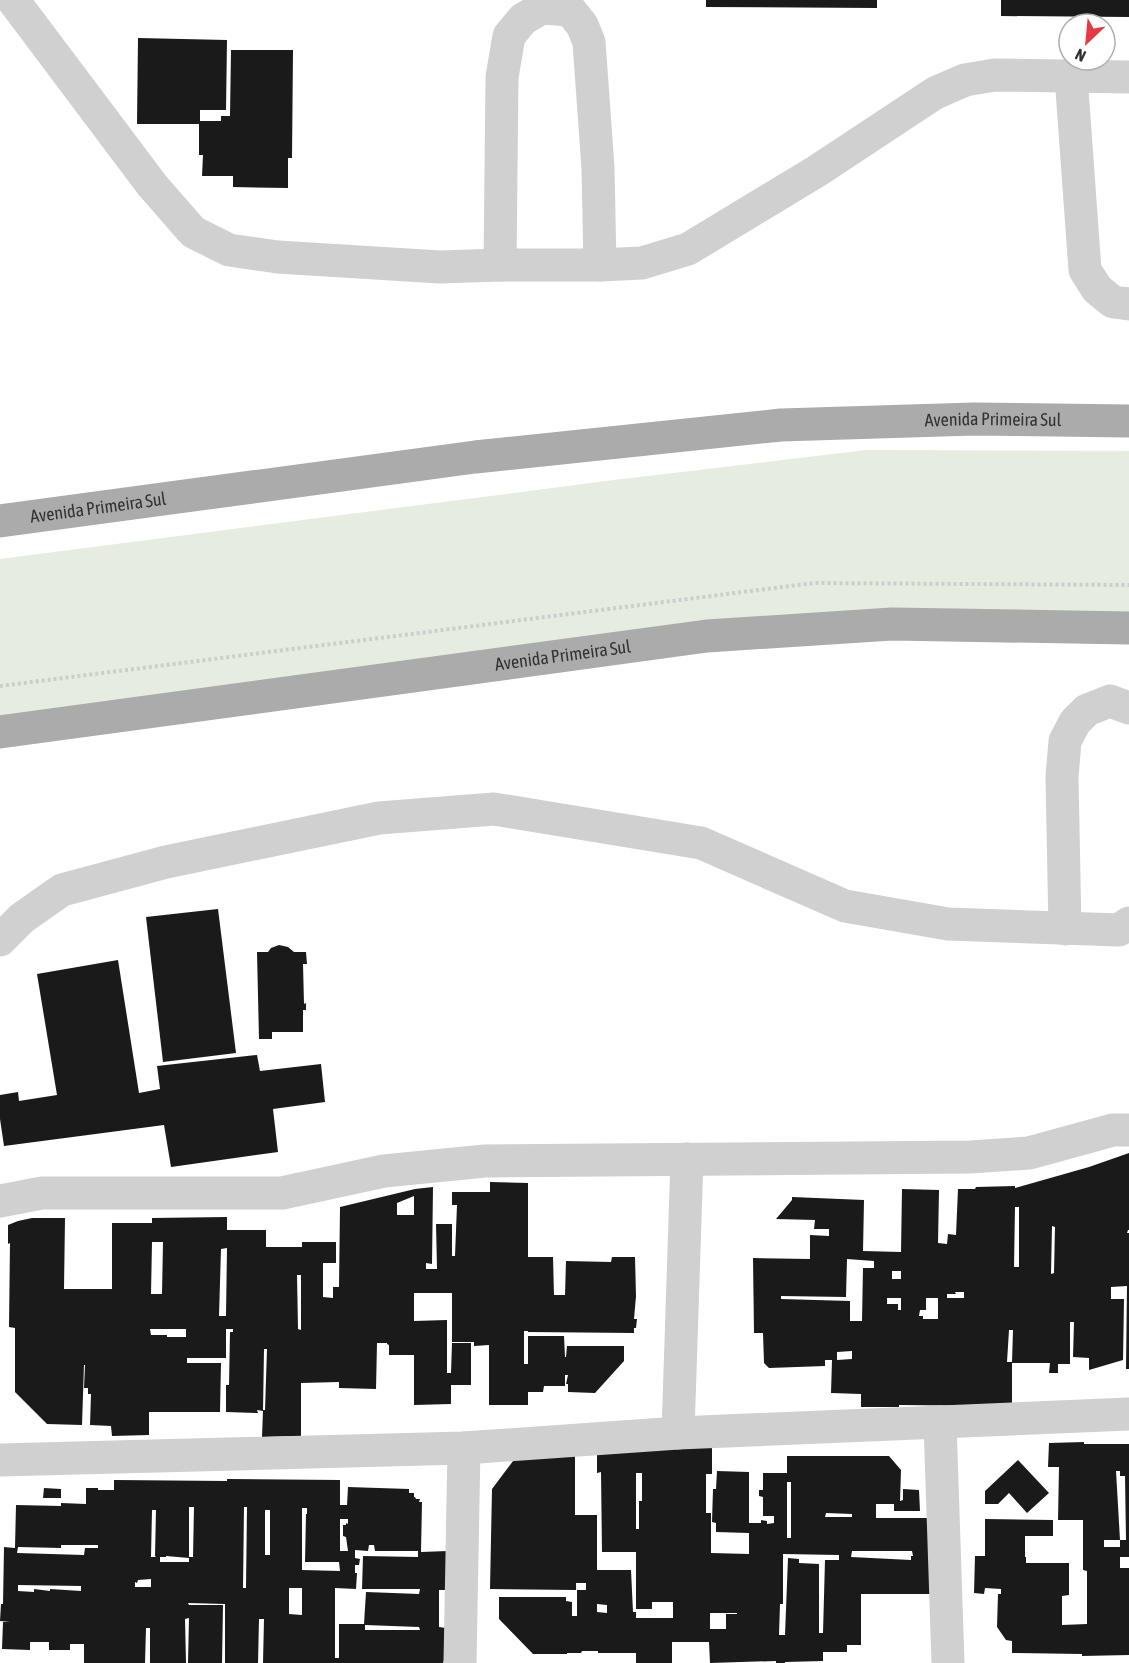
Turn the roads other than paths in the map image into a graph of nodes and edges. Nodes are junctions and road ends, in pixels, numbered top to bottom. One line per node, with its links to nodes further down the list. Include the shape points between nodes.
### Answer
1 (14, 0): 4 (street, via 152,185 193,232 229,250 278,257 440,267)
2 (1071, 76): 3 (street); 5 (street, via 995,75 965,80 935,93 688,249 642,263); 6 (street, via 1085,270 1097,289 1113,302)
3 (1129, 77)
4 (500, 265): 5 (street); 5 (street, via 502,77 509,36 523,19 542,8 570,10 589,42)
5 (600, 265)
6 (1129, 304)
7 (1129, 421): 8 (main road, Avenida Primeira Sul, via 974,419 781,425 475,457)
8 (0, 521)
9 (1129, 628): 11 (main road, Avenida Primeira Sul, via 892,624 707,636)
10 (1129, 708): 13 (street, via 1110,701 1087,710 1065,741)
11 (0, 732)
12 (1129, 923): 13 (street, via 1119,930)
13 (1065, 929): 14 (street, via 948,924 845,906 701,843 494,809 379,818 166,862 62,891 22,918)
14 (0, 940)
15 (1129, 1130): 16 (street, via 1113,1130 1029,1152 993,1155)
16 (687, 1159): 17 (street, via 485,1161 384,1171 282,1192 42,1192); 20 (street)
17 (0, 1202)
18 (1129, 1413): 19 (street)
19 (940, 1422): 20 (street); 24 (street)
20 (678, 1433): 21 (street)
21 (464, 1448): 22 (street); 23 (street)
22 (0, 1460)
23 (460, 1663)
24 (948, 1663)

